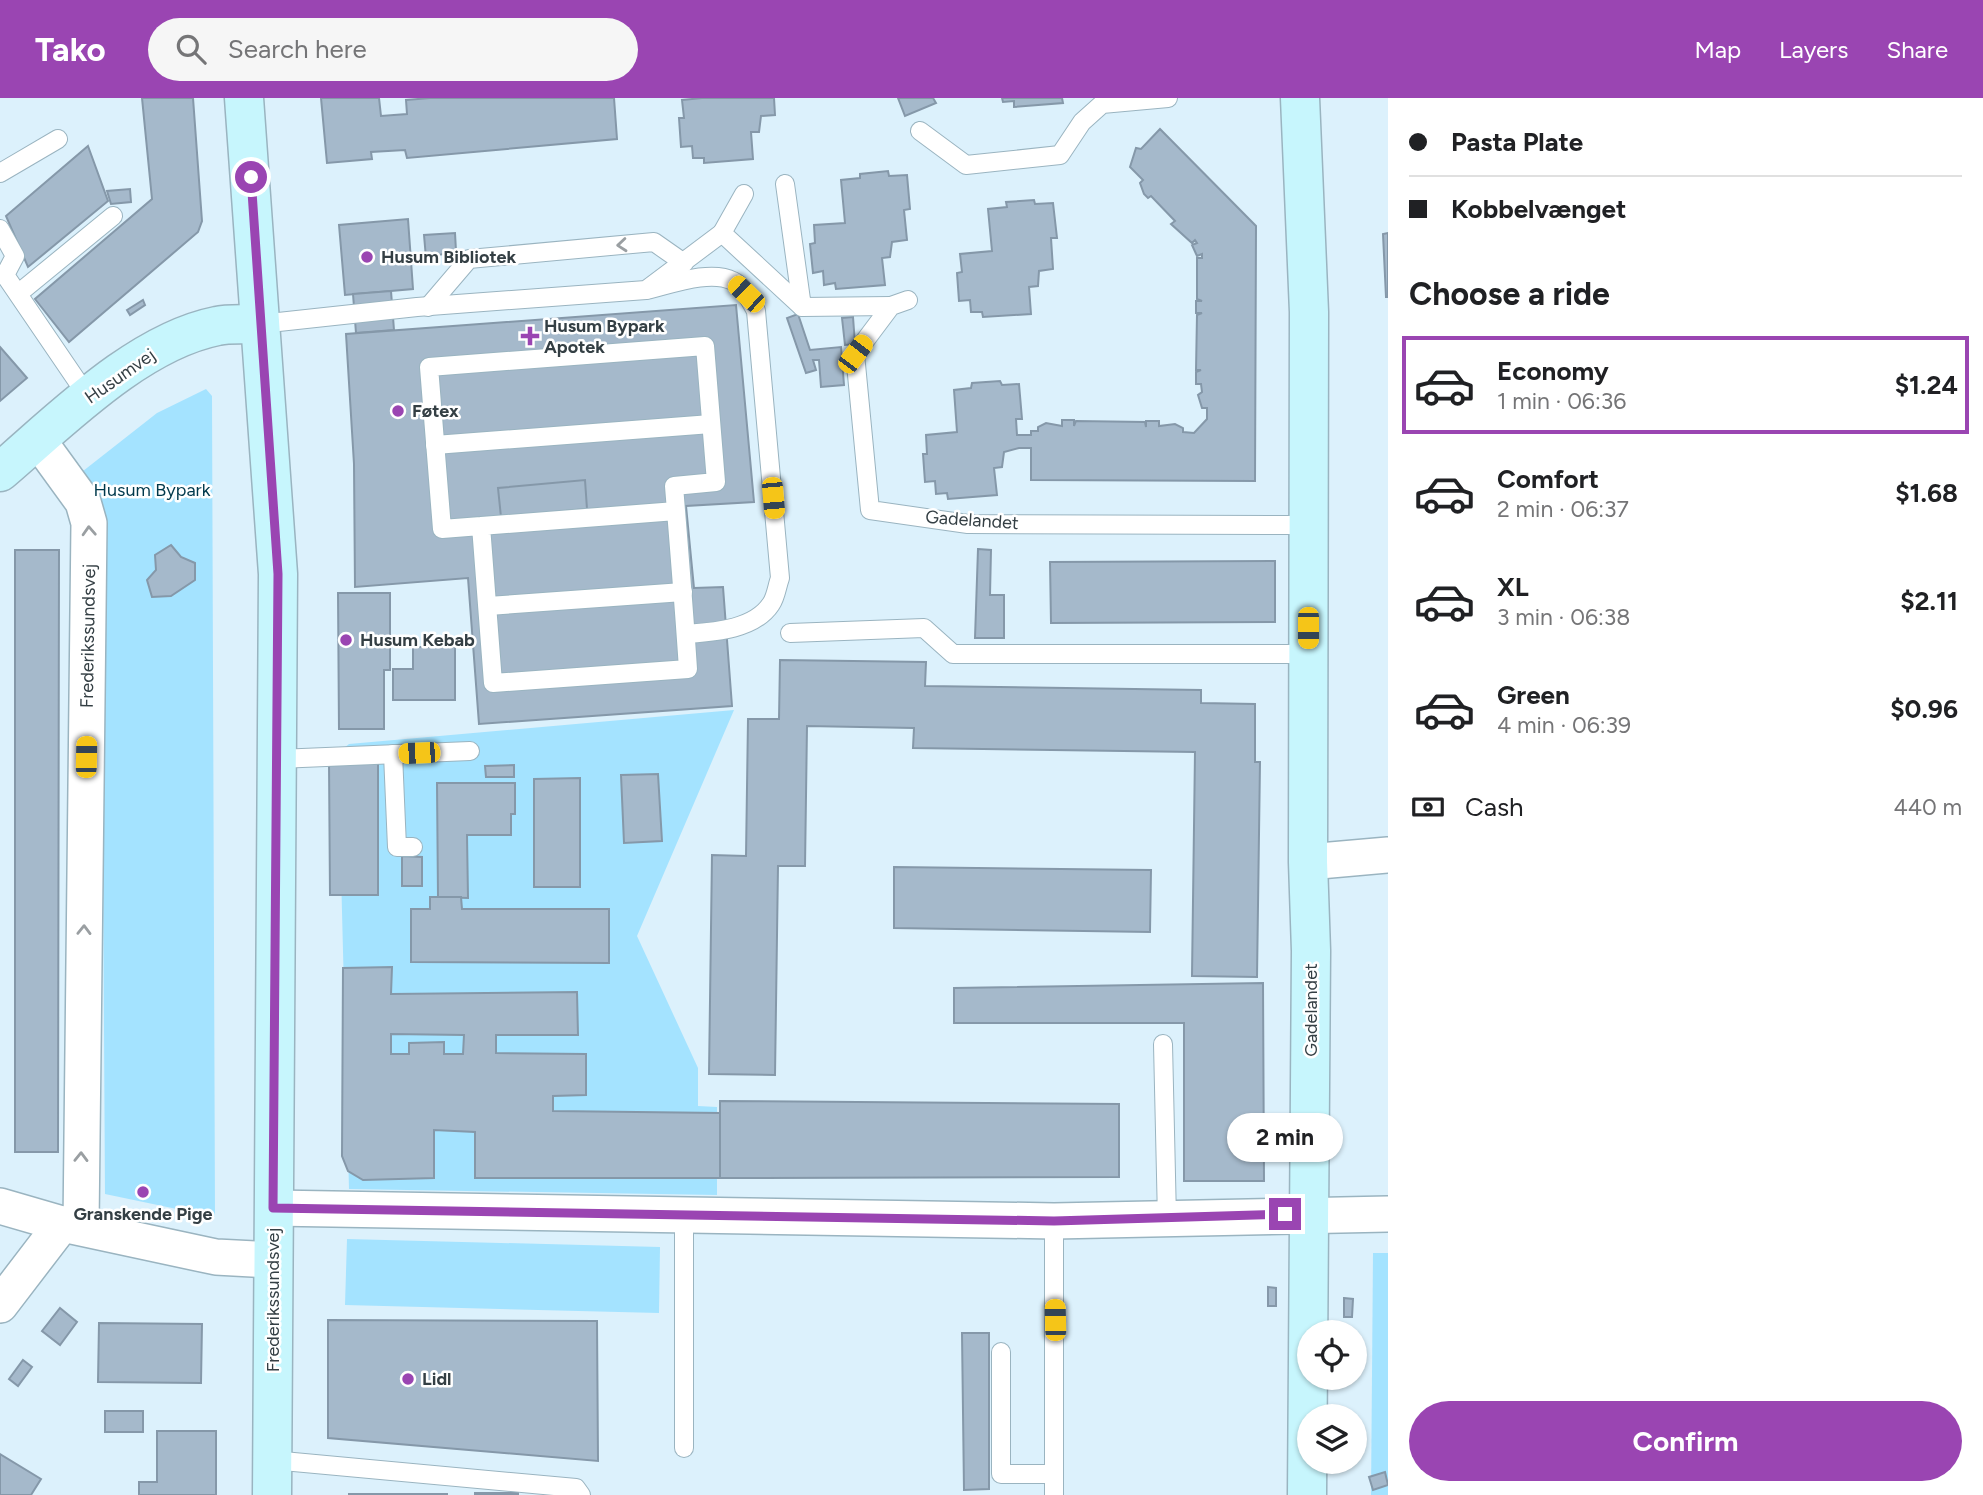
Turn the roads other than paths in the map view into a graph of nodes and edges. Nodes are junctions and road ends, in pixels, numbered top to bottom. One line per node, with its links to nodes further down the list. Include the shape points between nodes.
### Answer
1 (244, 98): 17 (street, Frederikssundsvej)
2 (1168, 98): 4 (lane, via 1102,104 1082,122 1060,155 966,165)
3 (1300, 98): 24 (street, Gadelandet, via 1308,313)
4 (920, 131)
5 (58, 139): 6 (lane)
6 (0, 173)
7 (785, 184): 16 (lane)
8 (744, 194): 11 (lane)
9 (113, 216): 14 (lane)
10 (0, 229): 14 (lane, via 15,256 5,275)
11 (722, 233): 12 (lane); 16 (lane)
12 (684, 263): 13 (lane); 15 (lane, one-way to 15, via 654,242 469,259)
13 (646, 290): 15 (lane); 29 (lane, via 713,277 733,281 756,311 780,578 771,604 754,621)
14 (19, 293): 18 (lane)
15 (428, 307): 17 (lane)
16 (802, 307): 24 (lane, Gadelandet, via 900,303 855,354 870,510 968,523)
17 (260, 324): 18 (street, Husumvej, via 218,326 155,350); 33 (street, Frederikssundsvej, via 278,574)
18 (88, 397): 20 (street, Husumvej)
19 (711, 424): 21 (lane); 21 (lane, via 705,346 429,367); 23 (lane, via 716,482 674,485)
20 (38, 440): 22 (street, Husumvej); 45 (street, Frederikssundsvej, one-way to 20, via 89,523 83,502)
21 (435, 445): 25 (lane, via 442,529)
22 (0, 472)
23 (677, 511): 25 (lane); 26 (lane)
24 (1308, 525): 30 (street, Gadelandet)
25 (481, 526): 27 (lane)
26 (683, 592): 27 (lane); 29 (lane)
27 (488, 606): 29 (lane, via 494,683 688,669)
28 (790, 633): 30 (lane, via 924,628 953,654)
29 (686, 634)
30 (1308, 654): 36 (street, Gadelandet)
31 (470, 751): 32 (lane)
32 (393, 754): 33 (lane); 34 (lane, via 397,847)
33 (278, 759): 39 (street, Frederikssundsvej)
34 (413, 847)
35 (1388, 855): 36 (street)
36 (1308, 862): 40 (street, Gadelandet)
37 (1163, 1044): 43 (lane)
38 (0, 1206): 45 (street)
39 (273, 1208): 42 (street); 46 (street, Frederikssundsvej)
40 (1309, 1213): 41 (street); 43 (street); 54 (street, Gadelandet)
41 (1388, 1213)
42 (684, 1215): 44 (street); 49 (lane)
43 (1167, 1219): 44 (street)
44 (1054, 1221): 50 (lane)
45 (71, 1225): 46 (street, via 216,1257); 47 (street)
46 (273, 1260): 51 (street, Frederikssundsvej)
47 (0, 1305)
48 (1001, 1352): 50 (lane, via 1001,1474)
49 (684, 1448)
50 (1054, 1474): 53 (lane)
51 (272, 1477): 52 (lane, via 576,1488)
52 (581, 1495)
53 (1054, 1495)
54 (1307, 1495)

